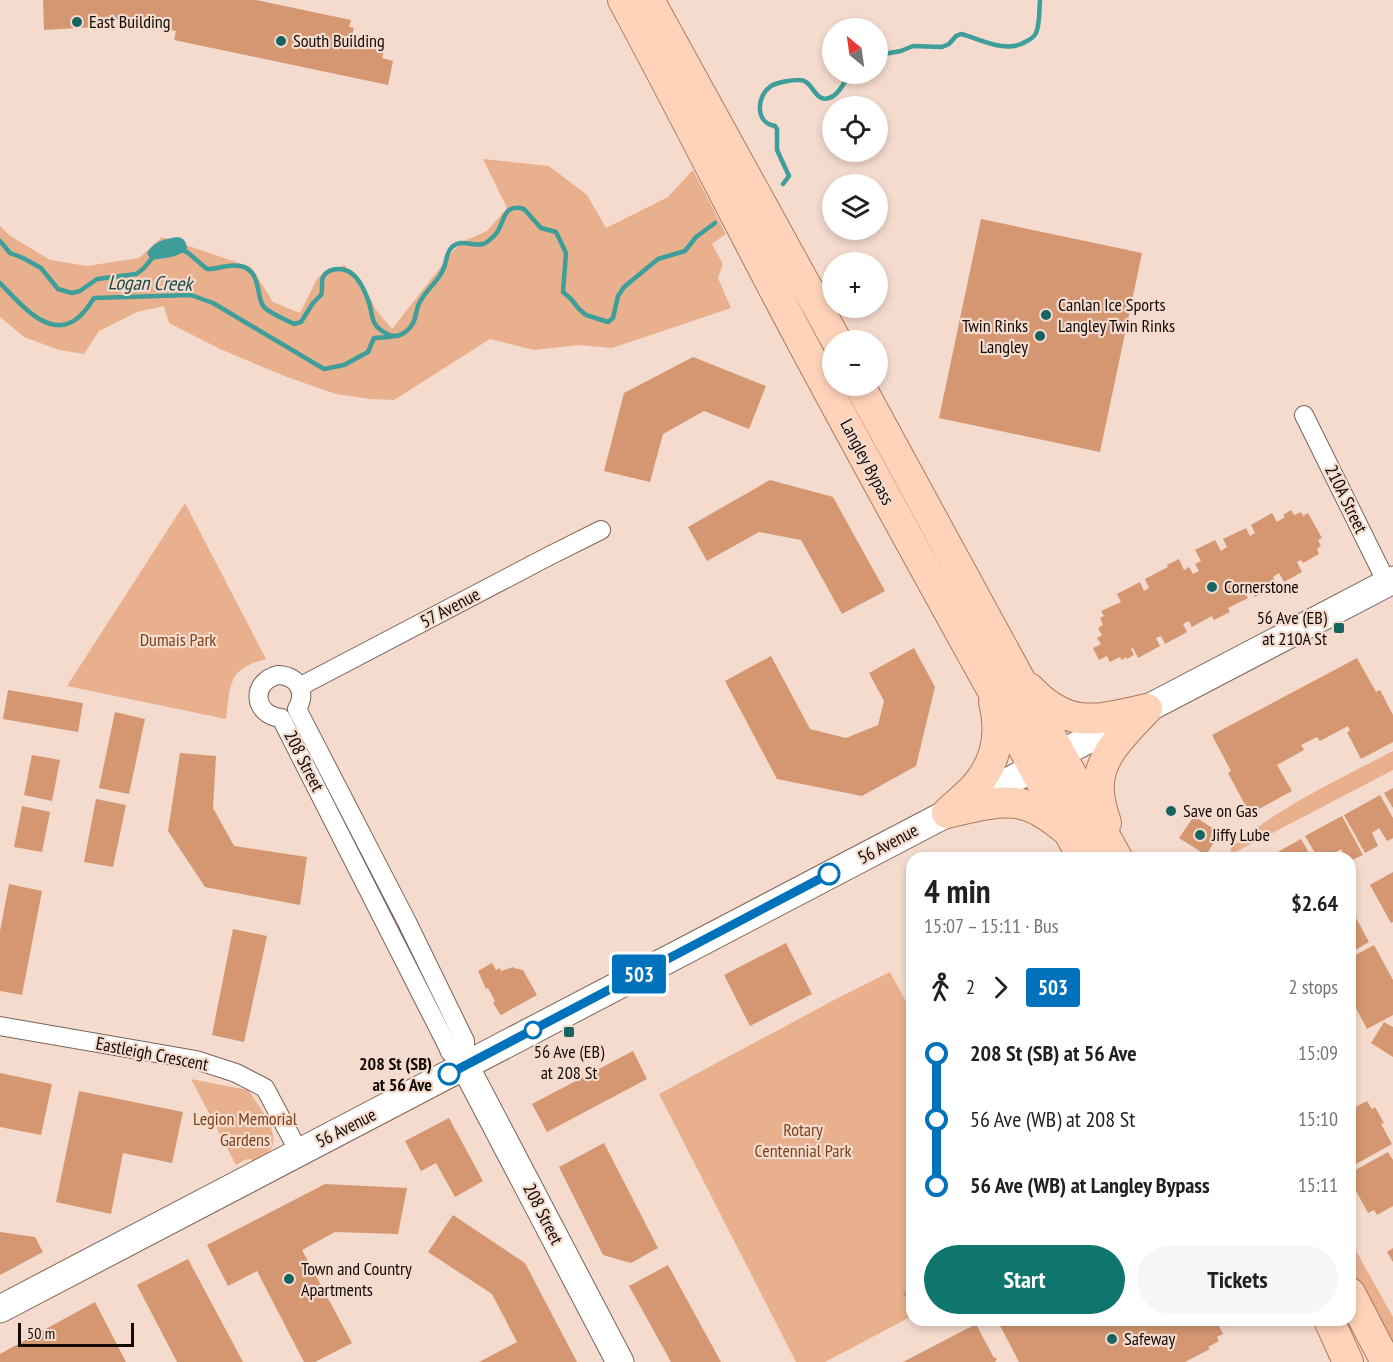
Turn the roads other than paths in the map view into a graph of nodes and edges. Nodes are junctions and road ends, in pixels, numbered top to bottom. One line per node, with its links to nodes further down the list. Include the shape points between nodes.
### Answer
1 (623, 0): 8 (main road, Langley Bypass, via 916,554)
2 (649, 0): 3 (main road)
3 (830, 330)
4 (865, 396): 8 (main road, Langley Bypass)
5 (1304, 415): 7 (street, 210A Street)
6 (601, 530): 9 (street, 57 Avenue)
7 (1390, 581): 10 (main road, 56 Avenue)
8 (1004, 681): 10 (main road, via 1034,693 1066,715 1083,719 1103,719); 11 (main road, Langley Bypass); 12 (main road, Langley Bypass); 13 (main road, via 994,753 974,788)
9 (299, 687): 19 (street, 208 Street, via 301,699 297,709 465,1041); 19 (street, 208 Street, via 289,677 271,677 262,684 258,696 263,710 281,718 450,1052)
10 (1147, 709): 11 (main road, 56 Avenue); 17 (main road, via 1114,746 1100,772 1099,792)
11 (1060, 754): 12 (main road, 56 Avenue); 16 (main road, Langley Bypass)
12 (1034, 767): 13 (main road, 56 Avenue); 14 (main road, Langley Bypass)
13 (947, 813): 14 (main road, via 1011,803 1025,805); 19 (main road, 56 Avenue)
14 (1068, 832): 15 (main road, Langley Bypass)
15 (1080, 852)
16 (1113, 852)
17 (1115, 852)
18 (0, 1026): 20 (street, Eastleigh Crescent, via 196,1060 236,1073 266,1088)
19 (465, 1066): 20 (main road, 56 Avenue); 24 (main road, 208 Street)
20 (299, 1152): 22 (main road, 56 Avenue)
21 (1356, 1304): 26 (main road)
22 (0, 1309)
23 (1332, 1326): 25 (main road)
24 (620, 1362)
25 (1348, 1362)
26 (1386, 1362)

